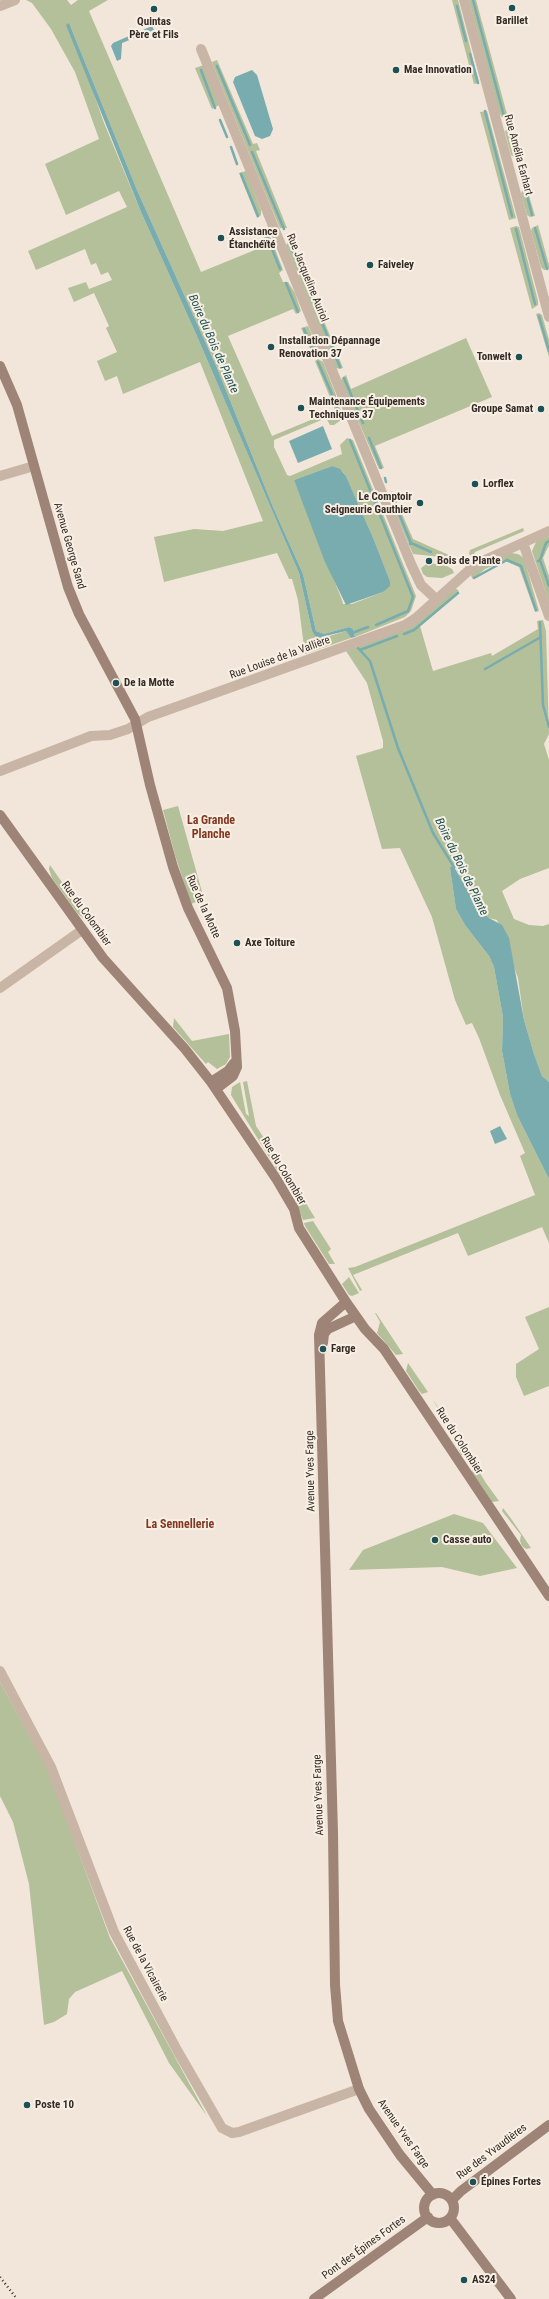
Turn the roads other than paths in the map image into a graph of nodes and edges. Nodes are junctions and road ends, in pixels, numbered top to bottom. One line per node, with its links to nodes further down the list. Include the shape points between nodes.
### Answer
1 (15, 0): 3 (street)
2 (464, 0): 5 (street, Rue Amélia Earhart)
3 (0, 6)
4 (201, 49): 11 (street, Rue Jacqueline Auriol, via 411,564 421,585)
5 (549, 317)
6 (0, 366): 7 (street, Avenue George Sand, via 17,405)
7 (34, 466): 8 (street); 13 (street, Avenue George Sand, via 71,596)
8 (0, 476)
9 (549, 531): 10 (street, Rue Louise de la Vallière)
10 (523, 543): 11 (street, Rue Louise de la Vallière, via 476,564); 12 (street)
11 (436, 599): 13 (street, Rue Louise de la Vallière, via 416,618 404,625 148,717)
12 (549, 616)
13 (137, 724): 14 (street, Rue Louise de la Vallière, via 110,735 96,735 84,739); 18 (street, Rue de la Motte, via 150,785 173,867 188,908 227,988 232,1010 236,1072)
14 (0, 771)
15 (0, 815): 16 (street, Rue du Colombier)
16 (82, 930): 17 (street); 18 (street, Rue du Colombier)
17 (0, 988)
18 (214, 1086): 19 (street, Rue du Colombier, via 277,1180 294,1209 299,1228)
19 (346, 1302): 20 (street, Rue du Colombier); 21 (street, Avenue Yves Farge, via 319,1328)
20 (356, 1316): 21 (street, Avenue Yves Farge, via 333,1326 324,1334); 22 (street, Rue du Colombier, via 384,1349)
21 (321, 1367): 24 (street, Avenue Yves Farge, via 335,1985 338,2021)
22 (549, 1596)
23 (0, 1671): 24 (street, Rue de la Vicairerie, via 51,1767 114,1932 222,2128 232,2133 239,2132)
24 (359, 2089): 26 (street, Avenue Yves Farge, via 383,2130)
25 (549, 2125): 27 (street, Rue des Yvaudières)
26 (433, 2195): 27 (street, via 445,2194); 28 (street, via 425,2204)
27 (452, 2200): 29 (street, via 454,2209)
28 (428, 2217): 29 (street, via 438,2223); 30 (street, Pont des Épines Fortes)
29 (450, 2218): 31 (street)
30 (314, 2299)
31 (511, 2299)

